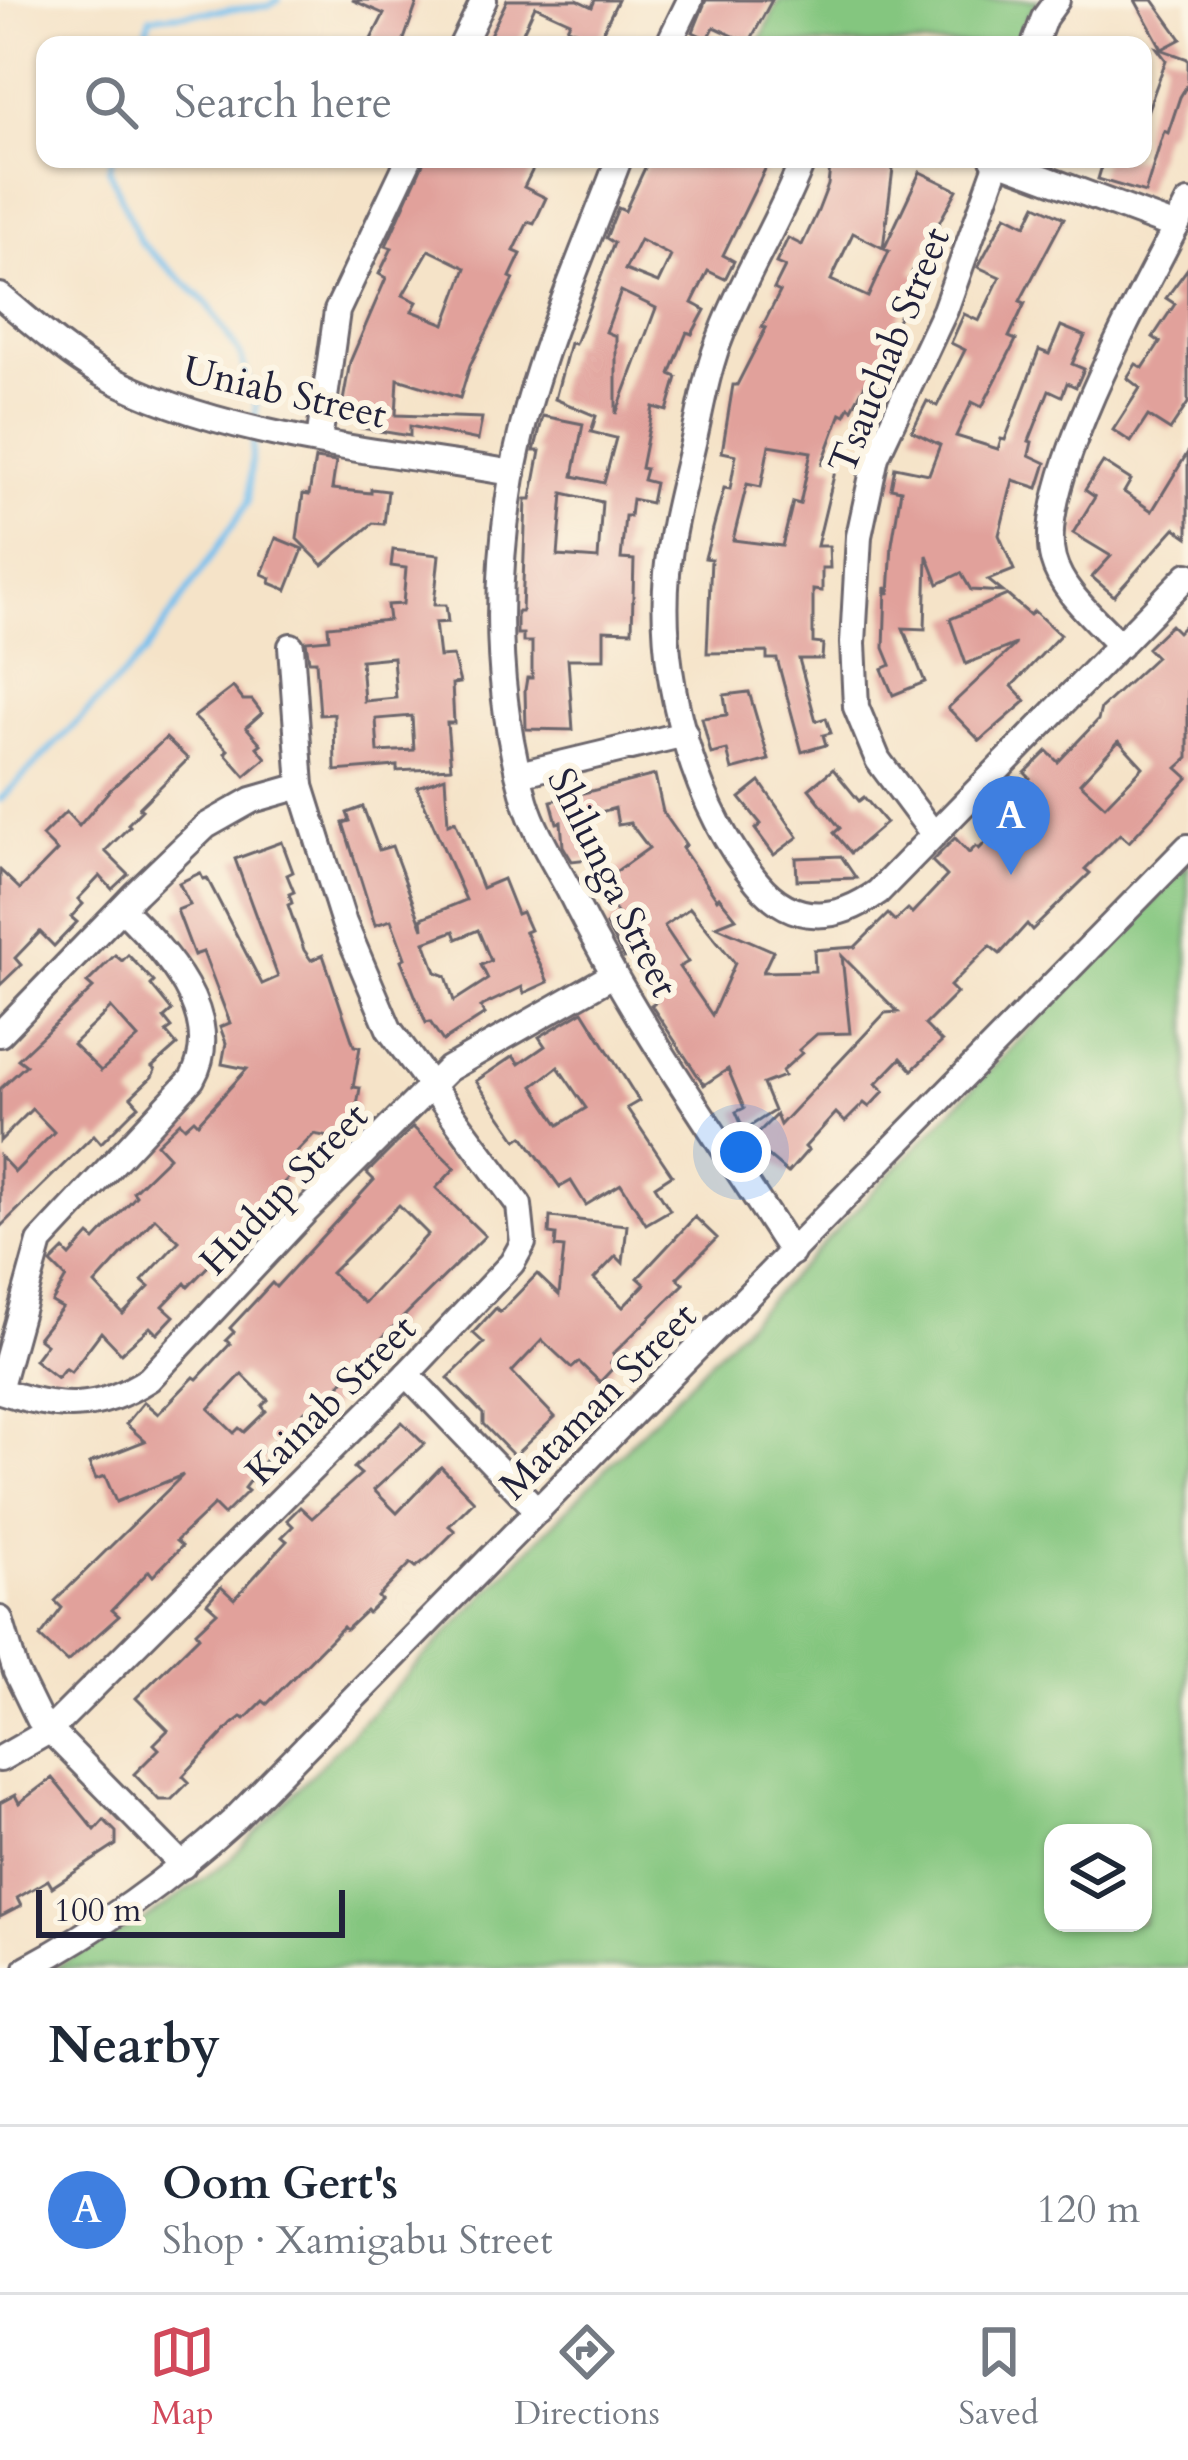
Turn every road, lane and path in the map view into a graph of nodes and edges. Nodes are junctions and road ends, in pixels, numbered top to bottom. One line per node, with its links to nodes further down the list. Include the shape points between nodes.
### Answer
1 (484, 0): 4 (street)
2 (690, 0): 5 (street)
3 (1057, 0): 6 (street)
4 (466, 36)
5 (672, 36)
6 (1037, 36)
7 (405, 168): 15 (street, via 337,311)
8 (616, 168): 16 (street, Shilunga Street, via 545,354)
9 (799, 168): 20 (street, via 722,334 683,485 666,598)
10 (994, 168): 23 (street, Tsauchab Street, via 945,310 876,457 860,536 856,707 878,760)
11 (1018, 168): 13 (street)
12 (1188, 202): 13 (street)
13 (1176, 227): 19 (street, via 1068,452 1052,515 1063,581)
14 (0, 296): 15 (street, Uniab Street, via 103,375 214,418)
15 (319, 441): 16 (street, Uniab Street)
16 (513, 473): 21 (street, Shilunga Street, via 499,624)
17 (1188, 575): 19 (street)
18 (291, 646): 22 (street)
19 (1120, 646): 23 (street)
20 (685, 734): 21 (street); 23 (street, via 716,825 766,893 793,910 840,914 860,905)
21 (519, 773): 26 (street, Shilunga Street, via 526,805)
22 (301, 786): 25 (street, via 206,826); 28 (street, via 368,986)
23 (934, 835)
24 (1188, 847): 29 (street, Mataman Street)
25 (122, 909): 27 (street); 31 (street, via 186,985 202,1061 40,1242)
26 (611, 976): 28 (street, Hudup Street, via 458,1062); 29 (street, Shilunga Street)
27 (0, 1034)
28 (431, 1089): 30 (street, Kainab Street, via 512,1192 523,1243); 31 (street, Hudup Street, via 148,1379 79,1406 41,1404)
29 (792, 1253): 32 (street, Mataman Street)
30 (407, 1374): 32 (street); 34 (street, Kainab Street)
31 (0, 1389)
32 (538, 1511): 36 (street, Mataman Street)
33 (0, 1619): 34 (street, via 29,1704)
34 (49, 1731): 35 (street, Kainab Street); 36 (street)
35 (0, 1759)
36 (183, 1866): 37 (street, Mataman Street)
37 (27, 1968)

